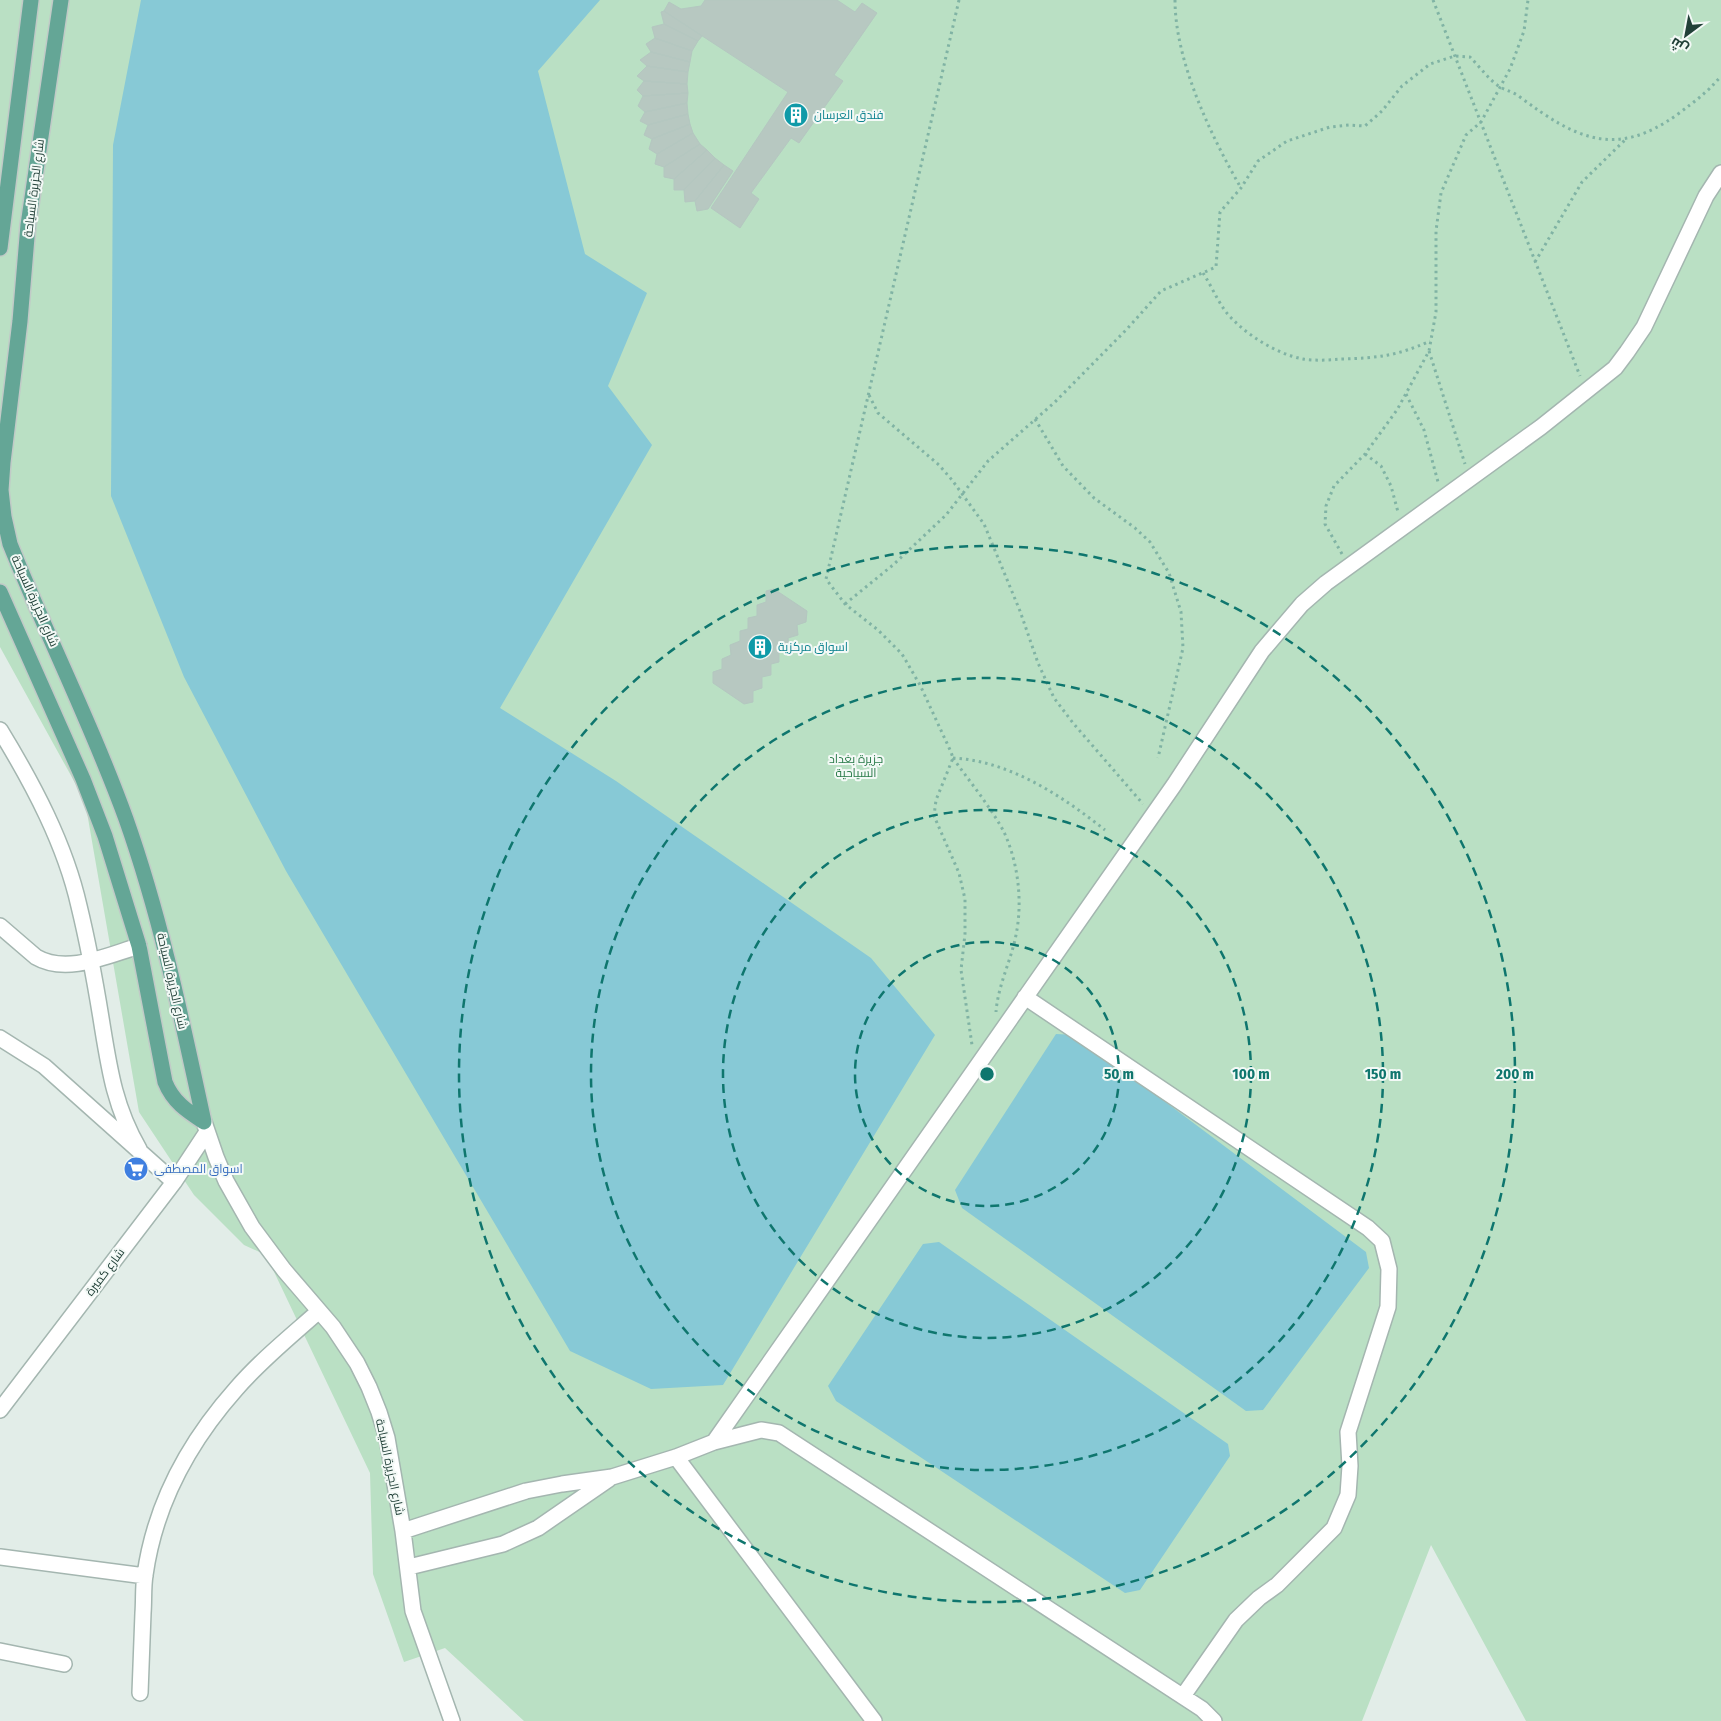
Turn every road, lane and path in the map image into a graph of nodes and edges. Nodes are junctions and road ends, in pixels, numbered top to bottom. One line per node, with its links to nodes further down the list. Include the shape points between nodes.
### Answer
1 (30, 0): 14 (main road)
2 (60, 0): 43 (main road, شارع الجزيرة السياحة, via 28,225 3,462 1,490 4,517 10,544 104,763 145,874)
3 (959, 0): 20 (path)
4 (1175, 0): 13 (path, via 1178,36 1196,93 1221,154)
5 (1433, 0): 7 (path)
6 (1528, 0): 9 (path, via 1524,31)
7 (1455, 56): 9 (path, via 1470,57); 10 (path); 13 (path, via 1430,64 1402,86 1365,126 1330,127 1287,141 1258,161)
8 (1721, 76): 11 (path, via 1709,91 1662,126)
9 (1500, 87): 10 (path); 11 (path, via 1584,136 1609,140)
10 (1481, 122): 15 (path); 17 (path, via 1466,135 1441,194 1436,230 1436,312)
11 (1628, 138): 15 (path, via 1582,182)
12 (1721, 173): 19 (street, via 1706,196 1644,327 1615,368)
13 (1241, 188): 16 (path, via 1220,212 1216,267)
14 (0, 248)
15 (1535, 262): 19 (path)
16 (1203, 273): 17 (path, via 1226,312 1242,327 1266,346 1303,359 1381,358); 22 (path, via 1161,291 1056,402)
17 (1430, 341): 18 (path)
18 (1429, 351): 21 (path); 24 (path)
19 (1586, 391): 24 (street)
20 (868, 394): 25 (path, via 878,413 939,465); 30 (path, via 826,579)
21 (1406, 394): 23 (path); 26 (path, via 1424,430)
22 (1035, 419): 25 (path, via 988,461); 33 (path, via 1062,466 1094,498 1150,542 1169,573 1181,612 1183,648)
23 (1365, 454): 27 (path, via 1381,466 1391,486 1398,512); 28 (path, via 1334,486 1326,506 1324,524)
24 (1470, 478): 26 (street)
25 (962, 495): 30 (path, via 929,532); 34 (path, via 984,524 1054,698)
26 (1442, 497): 27 (street)
27 (1396, 532): 28 (street)
28 (1350, 565): 34 (street, via 1302,604 1262,652)
29 (0, 592): 37 (main road, شارع الجزيرة السياحة, via 83,779 105,836)
30 (845, 604): 32 (path, via 902,654 920,685)
31 (0, 730): 38 (street, via 27,776 64,858)
32 (953, 758): 35 (path, via 971,759 1026,779 1063,798); 40 (path, via 1003,831 1015,865 1020,902 1017,933 997,995); 42 (path, via 936,800 934,816 959,873 966,899 961,970)
33 (1158, 758)
34 (1153, 815): 39 (street)
35 (1105, 830)
36 (0, 926): 38 (street, via 43,961 66,966)
37 (139, 946): 38 (street); 43 (main road, شارع الجزيرة السياحة, via 169,1093)
38 (91, 960): 44 (street, via 116,1096)
39 (1026, 997): 40 (street); 58 (street, via 1368,1228 1382,1241 1389,1268 1388,1307 1348,1432 1348,1495 1334,1528 1277,1585 1236,1620)
40 (999, 1035): 42 (street)
41 (0, 1038): 44 (street, via 44,1066)
42 (973, 1072): 48 (street)
43 (206, 1127): 45 (street, شارع كميرة); 46 (street, شارع الجزيرة السياحة, via 226,1181 248,1219 284,1270)
44 (139, 1149): 45 (street)
45 (174, 1182): 47 (street, شارع كميرة)
46 (319, 1311): 51 (street, شارع الجزيرة السياحة, via 356,1363 379,1412); 54 (street, via 236,1389 190,1450 160,1512)
47 (0, 1410)
48 (714, 1442): 49 (street); 58 (street, via 761,1430 779,1433)
49 (676, 1457): 50 (street); 60 (street)
50 (612, 1477): 51 (street, via 526,1491); 53 (street, via 538,1528 502,1544)
51 (404, 1531): 53 (street, شارع الجزيرة السياحة)
52 (0, 1557): 54 (street)
53 (409, 1567): 59 (street, شارع الجزيرة السياحة, via 412,1612)
54 (145, 1576): 57 (street)
55 (0, 1651): 56 (street)
56 (64, 1664)
57 (140, 1693)
58 (1182, 1696): 61 (street)
59 (452, 1721)
60 (874, 1721)
61 (1214, 1721)

